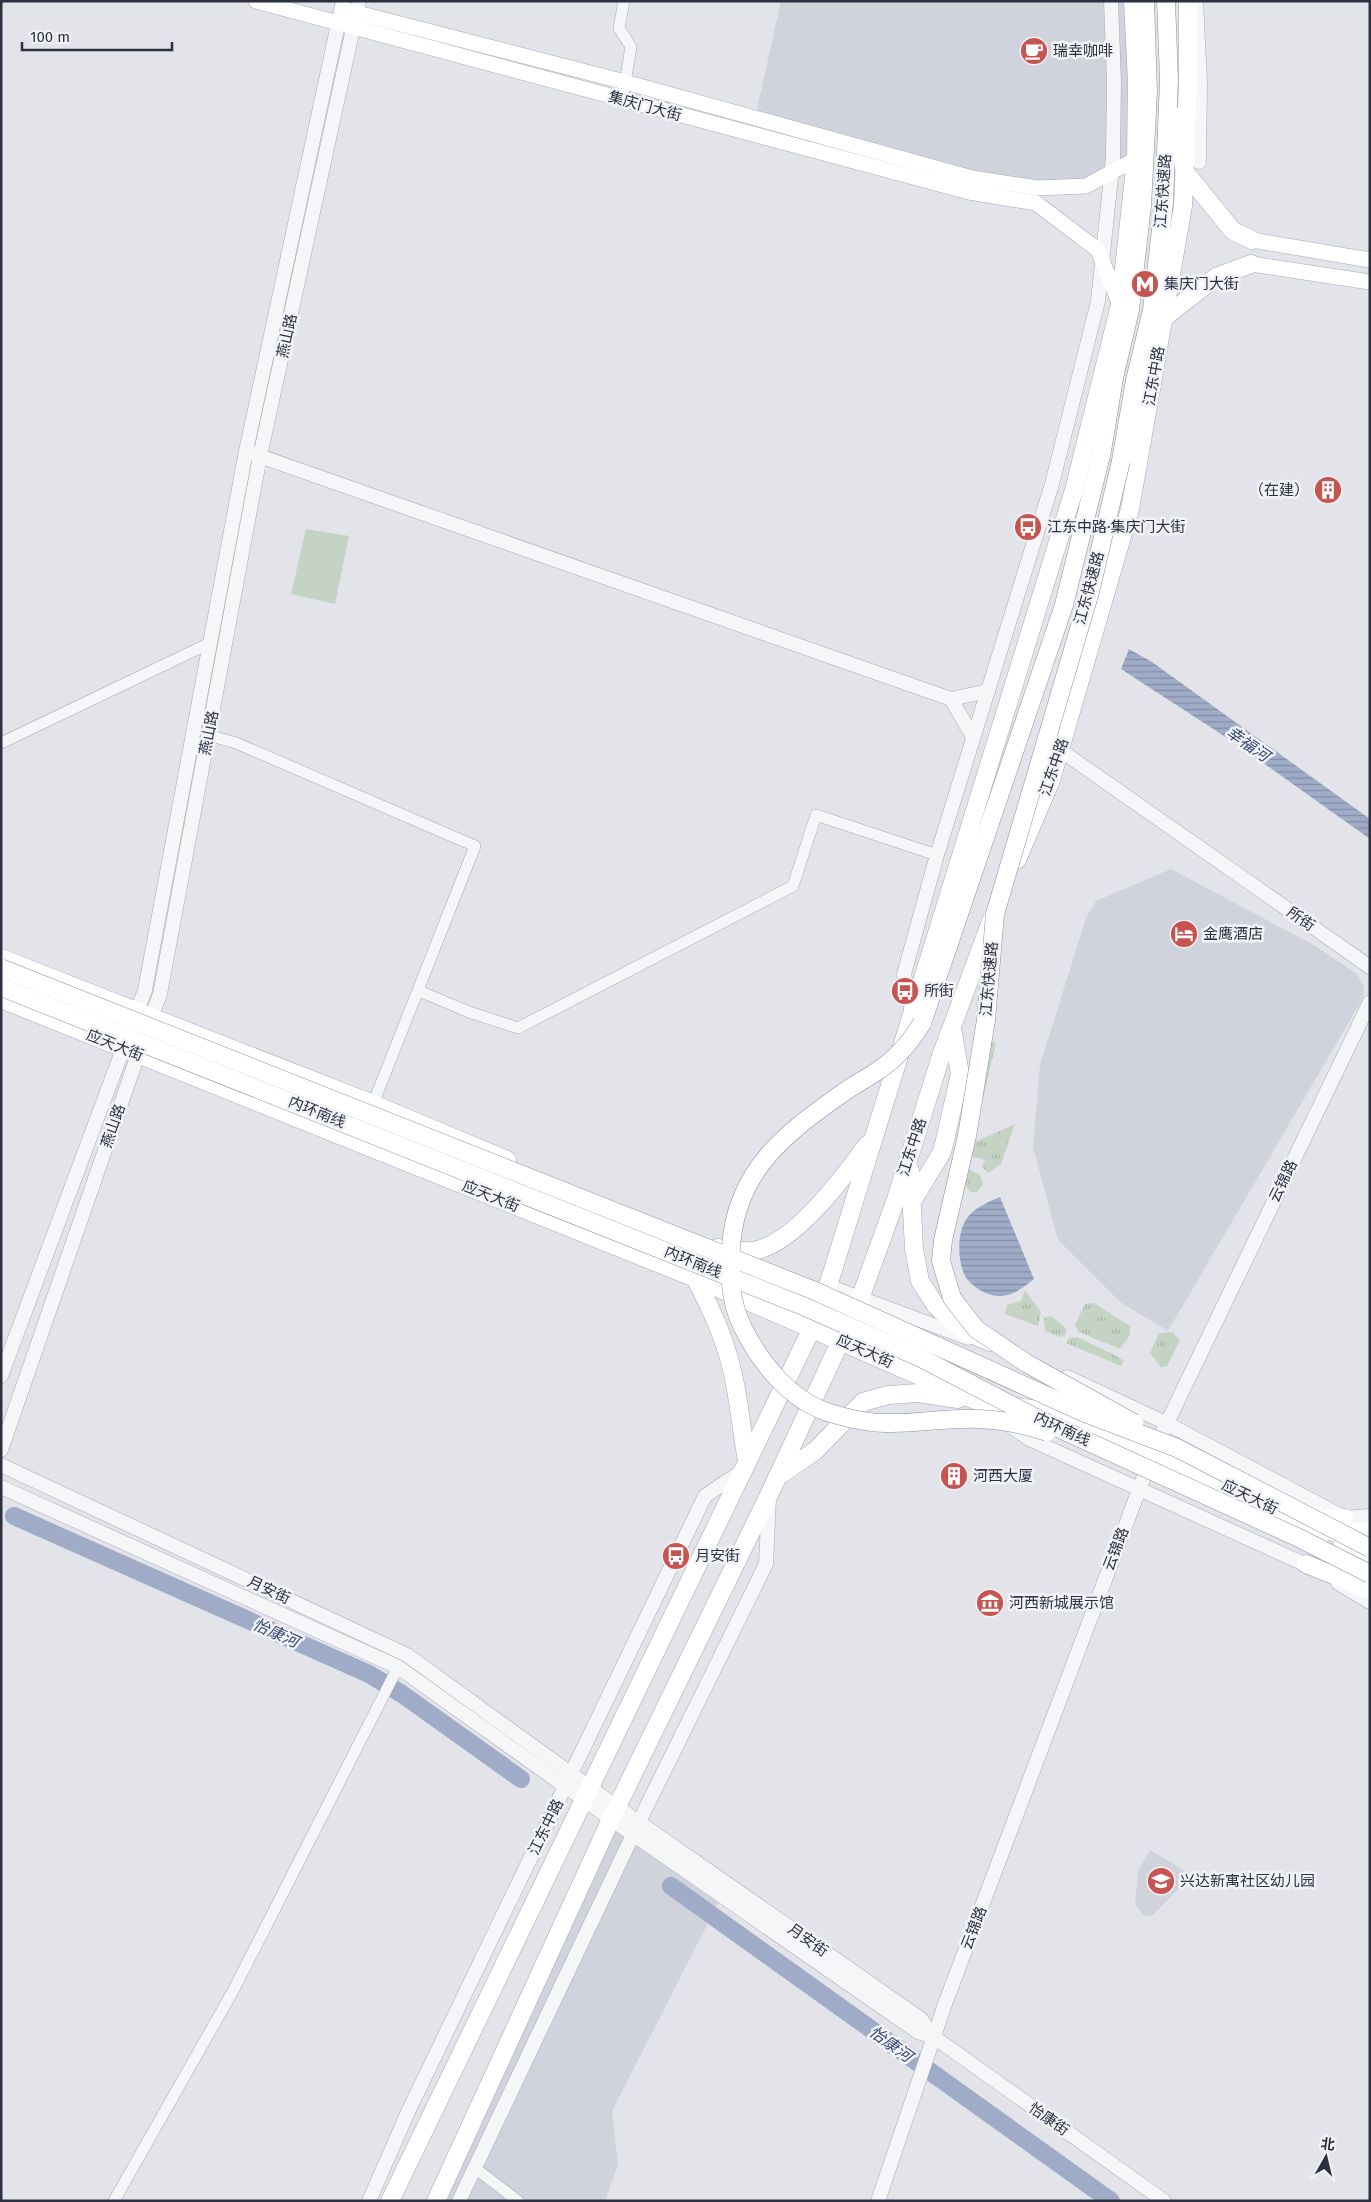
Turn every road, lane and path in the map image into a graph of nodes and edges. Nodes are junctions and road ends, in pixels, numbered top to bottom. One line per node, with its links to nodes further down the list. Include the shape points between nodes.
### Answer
1 (256, 1): 9 (main road, 集庆门大街)
2 (624, 1): 12 (street, via 619,28 631,47)
3 (1111, 1): 16 (street, 江东中路, via 1114,82)
4 (1134, 1): 14 (main road, 江东中路)
5 (1144, 1): 10 (main road, 江东快速路)
6 (1166, 1): 11 (main road, 江东快速路)
7 (1188, 1): 15 (main road, 江东中路)
8 (1196, 1): 15 (street, 江东中路, via 1200,82)
9 (349, 13): 12 (main road, 集庆门大街); 13 (main road, 集庆门大街); 25 (street, 燕山路); 26 (street, 燕山路)
10 (1147, 78): 14 (main road); 43 (main road, 江东快速路, via 1142,206 1130,310 1102,451 1064,605)
11 (1169, 80): 15 (main road); 63 (main road, 江东快速路, bridge, via 1164,202 1152,310 1090,592 994,914 986,1020 941,1261 952,1298 976,1329 1026,1363)
12 (625, 82): 13 (street); 17 (main road, 集庆门大街)
13 (622, 100): 17 (main road, 集庆门大街, via 969,192)
14 (1136, 159): 16 (main road); 23 (main road, 江东中路)
15 (1192, 167): 18 (main road, via 1233,231); 24 (main road, 江东中路)
16 (1112, 172): 17 (main road, via 1086,186); 20 (street, 江东中路)
17 (1037, 195): 20 (main road, via 1098,250)
18 (1252, 240): 19 (main road)
19 (1370, 260)
20 (1102, 263): 23 (main road); 28 (street, 江东中路, via 1098,301 1052,484)
21 (1251, 264): 22 (main road); 24 (main road, via 1216,277)
22 (1370, 282)
23 (1120, 305): 43 (main road, 江东中路, via 1074,490)
24 (1165, 317): 33 (main road, 江东中路, via 1130,509)
25 (246, 451): 26 (street); 27 (street, 燕山路)
26 (260, 456): 29 (street); 30 (street, 燕山路)
27 (210, 643): 32 (street); 42 (street, 燕山路, via 146,990)
28 (988, 691): 29 (street); 31 (street, 江东中路)
29 (951, 699): 31 (street)
30 (208, 735): 39 (street, via 236,743 475,846); 42 (street, 燕山路, via 160,994)
31 (973, 738): 34 (street, 江东中路)
32 (1, 743)
33 (1060, 750): 36 (street, 所街); 44 (main road, 江东中路, via 1051,780 984,938)
34 (937, 855): 39 (street, via 816,815 793,886 518,1028); 43 (street, 江东中路, via 904,974)
35 (1, 958): 42 (main road, 应天大街)
36 (1370, 967)
37 (1, 968): 63 (main road, 内环南线, bridge, via 815,1291 1085,1413)
38 (1, 987): 66 (main road, 内环南线, bridge, via 803,1306 921,1358 1034,1417)
39 (419, 991): 46 (street)
40 (1, 999): 45 (main road, 应天大街)
41 (1370, 1002): 62 (street, 云锦路)
42 (145, 1012): 45 (street, 燕山路); 46 (main road, 应天大街)
43 (917, 1018): 47 (main road, 江东中路); 66 (main road, bridge, via 909,1043 881,1070 849,1089 784,1138 759,1164 748,1182 733,1225 730,1288 738,1317 753,1348 793,1392 824,1411 855,1420 886,1423 980,1419 1027,1426)
44 (952, 1027): 48 (main road, 江东中路); 49 (main road, via 960,1074 942,1152)
45 (131, 1051): 51 (main road, 应天大街); 60 (street, 燕山路); 64 (street, 燕山路)
46 (373, 1104): 50 (main road, 应天大街)
47 (876, 1132): 50 (main road, via 824,1199 786,1234 753,1251); 52 (main road, 江东中路)
48 (910, 1154): 49 (main road); 54 (main road, 江东中路)
49 (910, 1203): 59 (main road, via 920,1281 936,1306 962,1330)
50 (714, 1248): 53 (main road, 应天大街)
51 (695, 1278): 57 (main road, 应天大街); 68 (main road, via 714,1313 727,1349)
52 (828, 1286): 53 (street); 54 (street, 应天大街); 55 (main road, 江东中路)
53 (802, 1290): 55 (main road, 应天大街)
54 (860, 1299): 56 (main road, 江东中路); 59 (street, 应天大街)
55 (821, 1304): 56 (main road, 应天大街); 57 (main road, 江东中路)
56 (852, 1317): 58 (main road, 江东中路); 65 (main road, 应天大街)
57 (812, 1328): 58 (main road, 应天大街); 68 (main road, 江东中路)
58 (842, 1340): 61 (main road, 应天大街); 69 (main road, 江东中路)
59 (1024, 1358): 62 (street, 应天大街)
60 (1, 1376)
61 (977, 1401): 65 (main road, 应天大街, via 1045,1410); 69 (main road, via 919,1393 888,1395 863,1402 815,1452); 71 (street, 应天大街, via 1030,1439)
62 (1166, 1423): 65 (street, 云锦路); 74 (street, 应天大街)
63 (1177, 1448): 77 (main road, 内环南线, bridge)
64 (1, 1450)
65 (1153, 1455): 71 (street, 云锦路); 74 (main road, via 1321,1519); 76 (main road, 应天大街); 80 (main road, 应天大街)
66 (1132, 1461): 81 (main road, 内环南线, bridge)
67 (1, 1465): 85 (street, 月安街, via 407,1655)
68 (745, 1465): 85 (street, 江东中路, via 704,1496); 86 (main road, 江东中路)
69 (777, 1478): 72 (main road, 江东中路)
70 (1, 1487): 84 (street)
71 (1138, 1490): 79 (street, 应天大街); 89 (street, 云锦路)
72 (769, 1495): 87 (main road, 江东中路); 88 (street, 江东中路, via 766,1564)
73 (1370, 1516): 74 (street)
74 (1345, 1518)
75 (1370, 1531): 76 (main road)
76 (1324, 1533): 78 (main road, 应天大街)
77 (1370, 1548)
78 (1370, 1557)
79 (1306, 1564): 82 (main road); 83 (street, 应天大街)
80 (1370, 1564)
81 (1370, 1574)
82 (1370, 1590)
83 (1370, 1602)
84 (398, 1667): 85 (street); 91 (street, via 233,1991)
85 (569, 1780): 86 (street, 月安街); 92 (street, 江东中路, via 408,2112)
86 (587, 1793): 87 (street, 月安街); 93 (main road, 江东中路)
87 (614, 1813): 88 (street, 月安街); 94 (main road, 江东中路)
88 (636, 1828): 89 (street, 怡康街, via 918,2032); 90 (street, 江东中路)
89 (934, 2037): 97 (street, 云锦路); 98 (street, 怡康街)
90 (475, 2168): 95 (street, 江东中路); 96 (street)
91 (114, 2201)
92 (369, 2201)
93 (390, 2201)
94 (436, 2201)
95 (459, 2201)
96 (518, 2201)
97 (878, 2201)
98 (1164, 2201)

